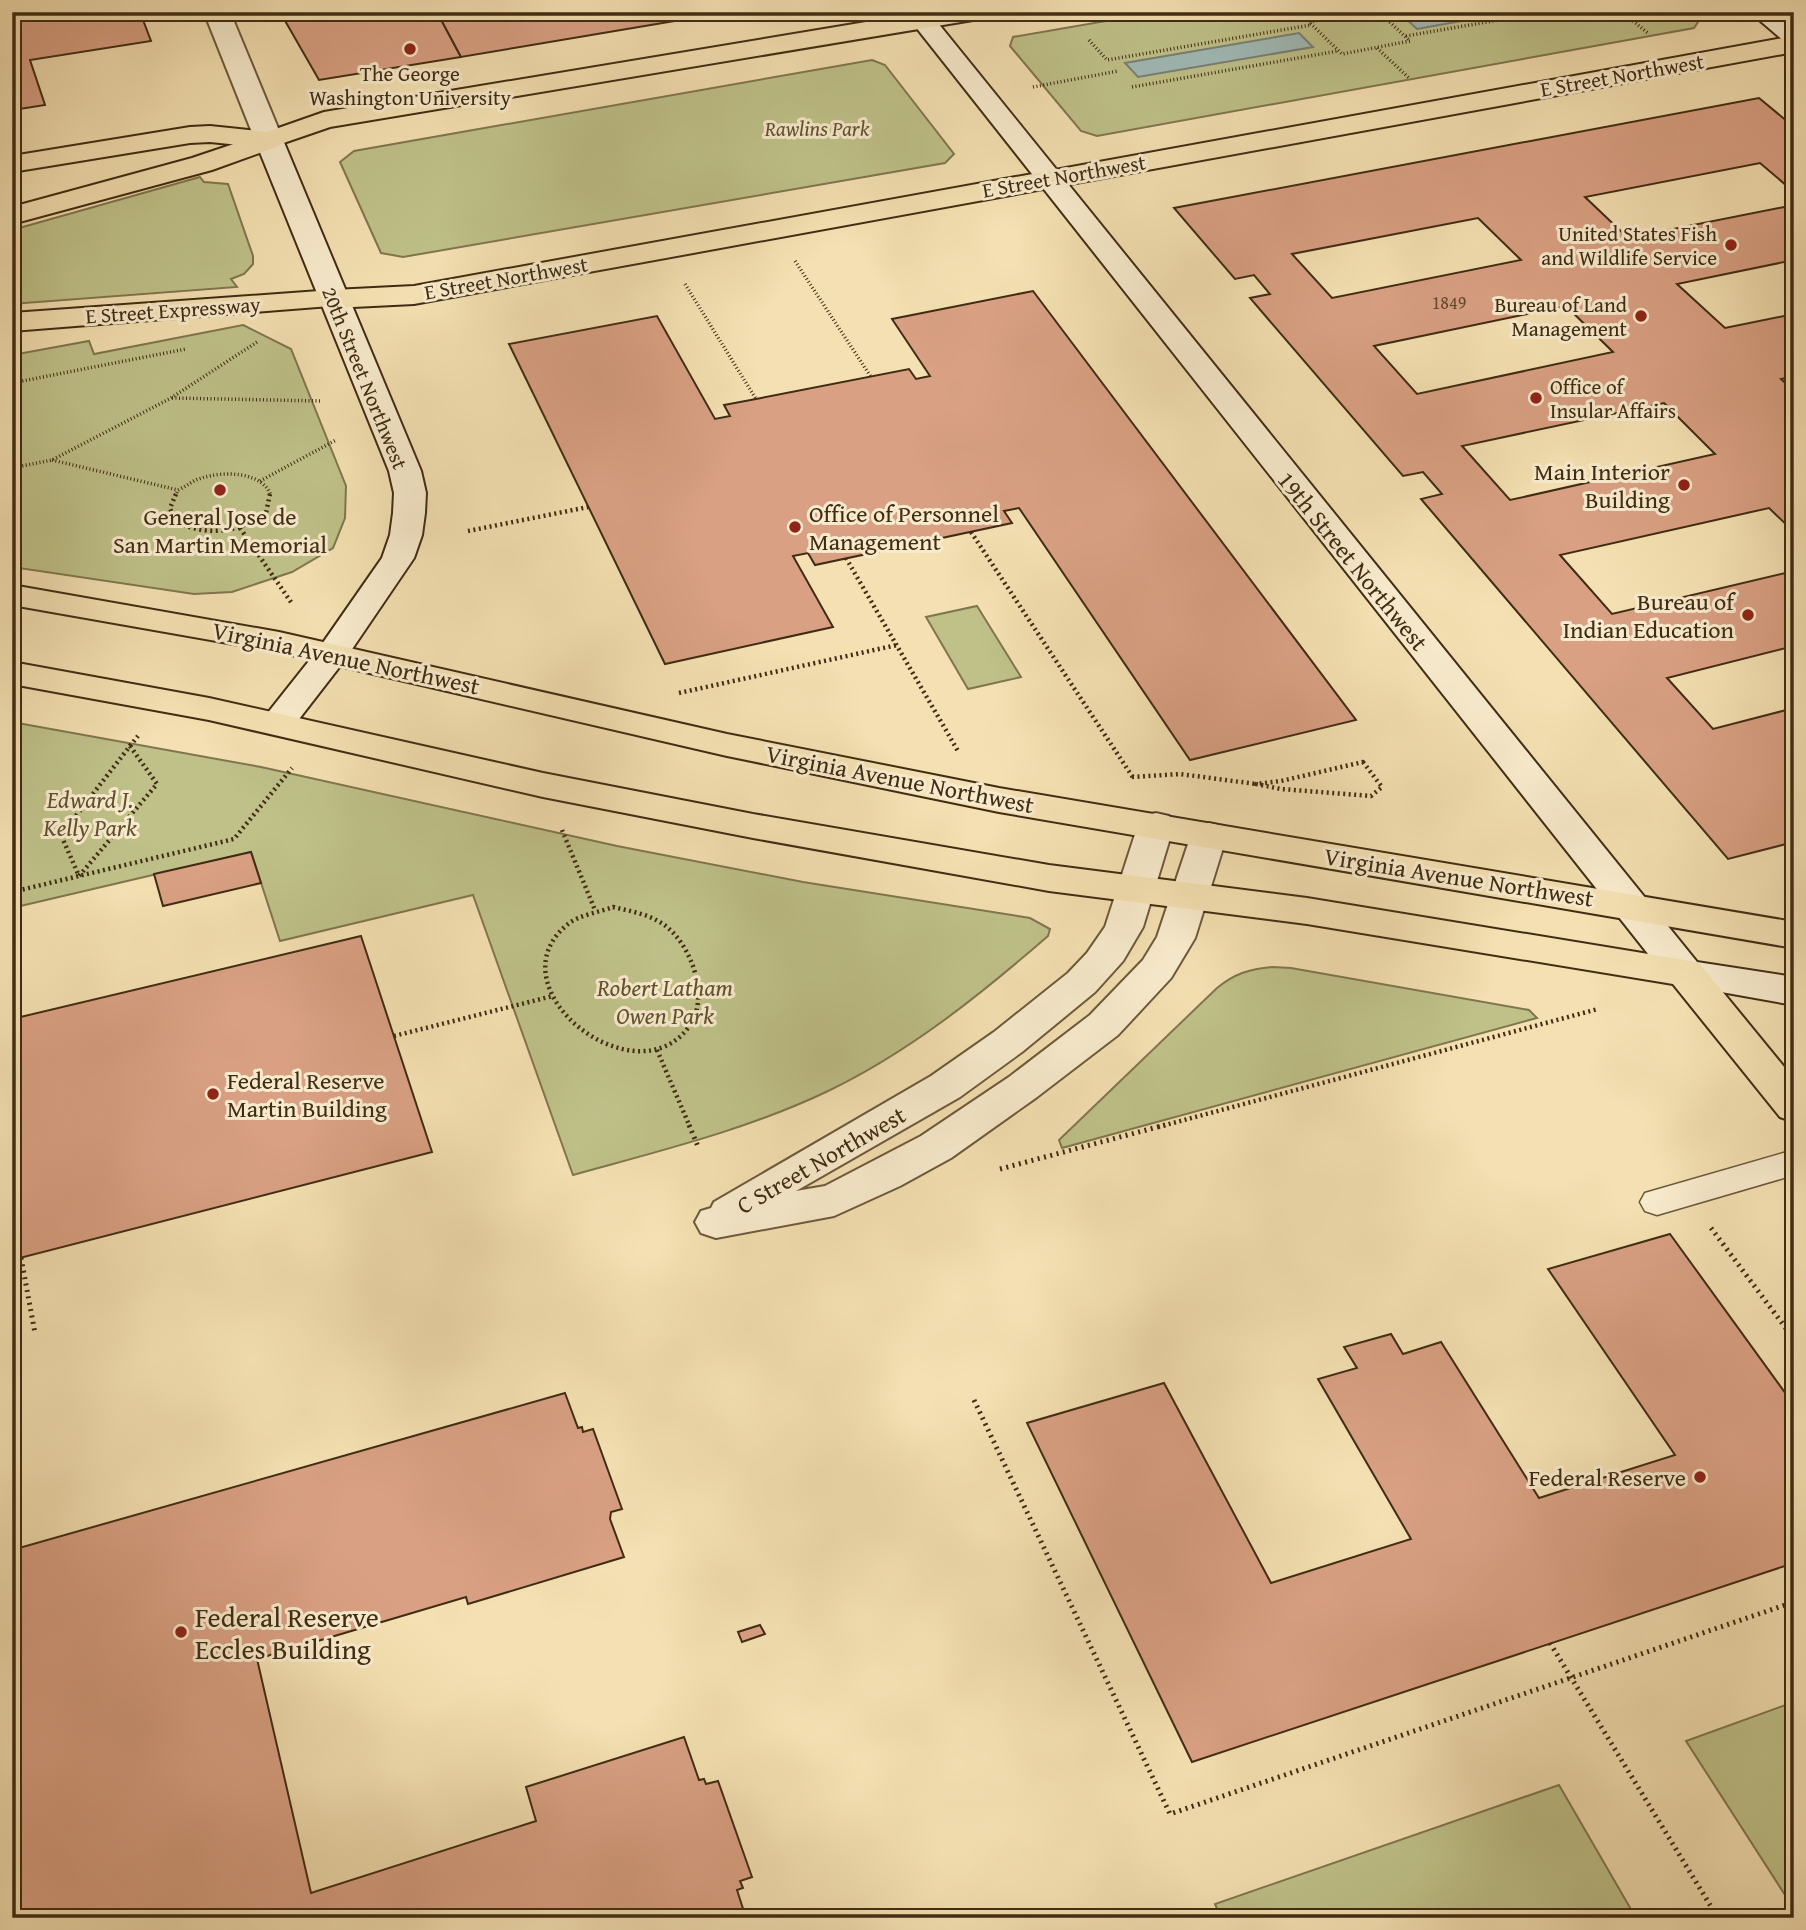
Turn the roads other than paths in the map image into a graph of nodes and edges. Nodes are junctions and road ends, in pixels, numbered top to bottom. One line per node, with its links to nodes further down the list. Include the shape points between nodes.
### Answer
1 (217, 12): 7 (main road, 20th Street Northwest)
2 (973, 12): 4 (main road)
3 (1762, 12): 5 (main road)
4 (919, 17): 7 (main road, via 324,120); 9 (main road, 19th Street Northwest)
5 (1794, 37)
6 (1794, 44): 9 (main road, E Street Northwest)
7 (269, 140): 8 (main road, via 190,135); 10 (main road, via 202,164); 11 (main road, 20th Street Northwest)
8 (12, 164)
9 (1049, 179): 11 (main road, E Street Northwest, via 414,295); 21 (main road, 19th Street Northwest)
10 (12, 216)
11 (333, 299): 12 (main road, E Street Expressway); 14 (main road, 20th Street Northwest, via 410,493 406,535 398,558)
12 (12, 322)
13 (12, 595): 14 (main road, Virginia Avenue Northwest, via 207,627)
14 (332, 654): 16 (main road, 20th Street Northwest); 17 (main road, Virginia Avenue Northwest, via 818,764)
15 (12, 673): 16 (main road)
16 (277, 724): 19 (main road, via 631,803)
17 (1156, 825): 18 (main road, Virginia Avenue Northwest); 19 (main road, C Street Northwest)
18 (1209, 835): 20 (main road, C Street Northwest); 21 (main road, Virginia Avenue Northwest)
19 (1138, 890): 20 (main road); 20 (main road, C Street Northwest, via 1108,955 1051,1009 914,1106 716,1222 834,1200 936,1147 1104,1025 1157,969 1176,938)
20 (1191, 897): 23 (main road, via 1307,911)
21 (1629, 905): 22 (main road, Virginia Avenue Northwest); 23 (main road, 19th Street Northwest)
22 (1783, 928)
23 (1685, 973): 24 (main road); 25 (main road, 19th Street Northwest)
24 (1794, 991)
25 (1794, 1107)
26 (1794, 1162): 27 (lane)
27 (1671, 1197)

